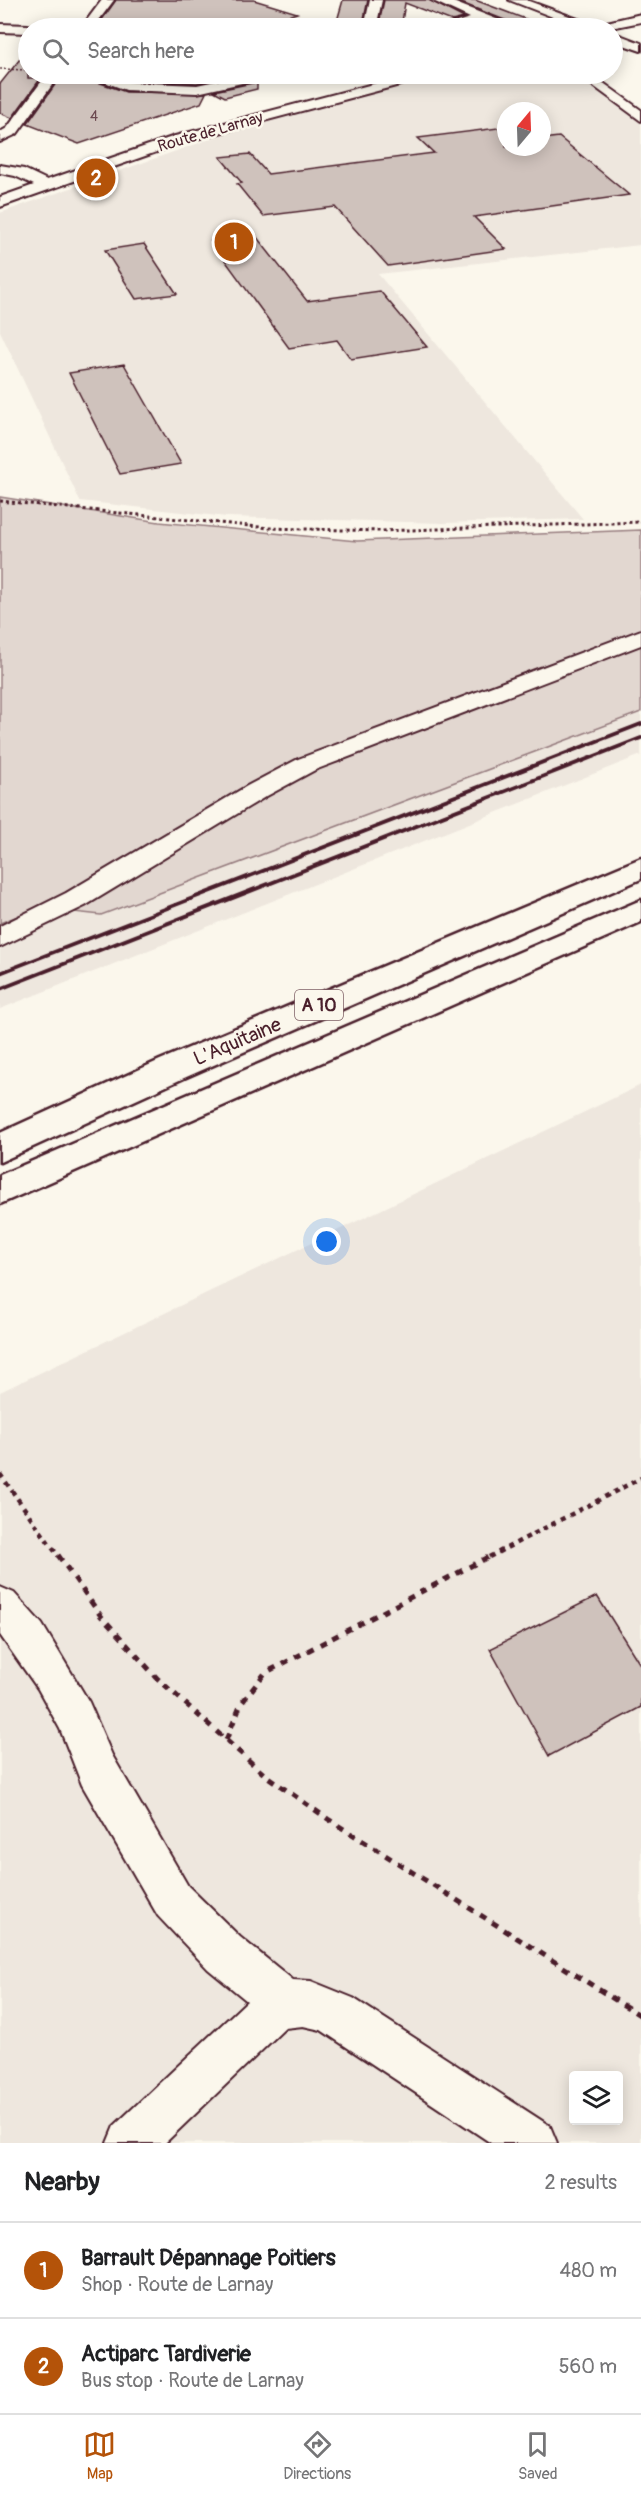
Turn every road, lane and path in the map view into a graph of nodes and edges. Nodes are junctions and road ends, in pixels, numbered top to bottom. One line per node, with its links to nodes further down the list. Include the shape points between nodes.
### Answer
1 (108, 0): 6 (street)
2 (376, 0): 7 (street)
3 (437, 0): 5 (street)
4 (515, 0): 9 (street)
5 (479, 16): 8 (street)
6 (94, 18)
7 (372, 18)
8 (485, 18)
9 (564, 18)
10 (641, 18): 11 (street)
11 (623, 22)
12 (0, 28): 13 (street)
13 (18, 29)
14 (623, 40): 15 (street)
15 (641, 47)
16 (0, 69): 17 (path)
17 (18, 70)
18 (46, 84): 24 (street, via 12,131)
19 (122, 84): 20 (street, via 190,90)
20 (218, 84)
21 (387, 84): 25 (street, Route de Larnay, via 203,133)
22 (596, 84): 23 (street)
23 (641, 117)
24 (0, 138)
25 (94, 168): 27 (street); 29 (street, Route de Larnay)
26 (0, 169): 27 (street)
27 (19, 172): 29 (street)
28 (0, 175): 30 (street)
29 (45, 185): 30 (street, Route de Larnay)
30 (27, 192): 31 (street, Route de Larnay)
31 (0, 202)
32 (0, 501): 33 (path, via 269,528 380,531)
33 (641, 522)
34 (641, 637): 37 (street, via 295,770 90,892)
35 (641, 868): 38 (highway, L'Aquitaine / A 10, via 172,1069)
36 (641, 910): 39 (highway, L'Aquitaine / A 10)
37 (0, 937)
38 (0, 1148)
39 (0, 1190)
40 (0, 1474): 43 (path, via 101,1616 157,1678)
41 (641, 1478): 43 (path, via 265,1673 238,1705)
42 (0, 1606): 44 (street, via 52,1675 75,1716 97,1770 173,1901 224,1953)
43 (226, 1740): 45 (path, via 265,1775 328,1819)
44 (285, 2003): 46 (street, via 269,2011); 47 (street, via 309,2002 337,2014)
45 (641, 2016)
46 (131, 2143)
47 (533, 2143)

